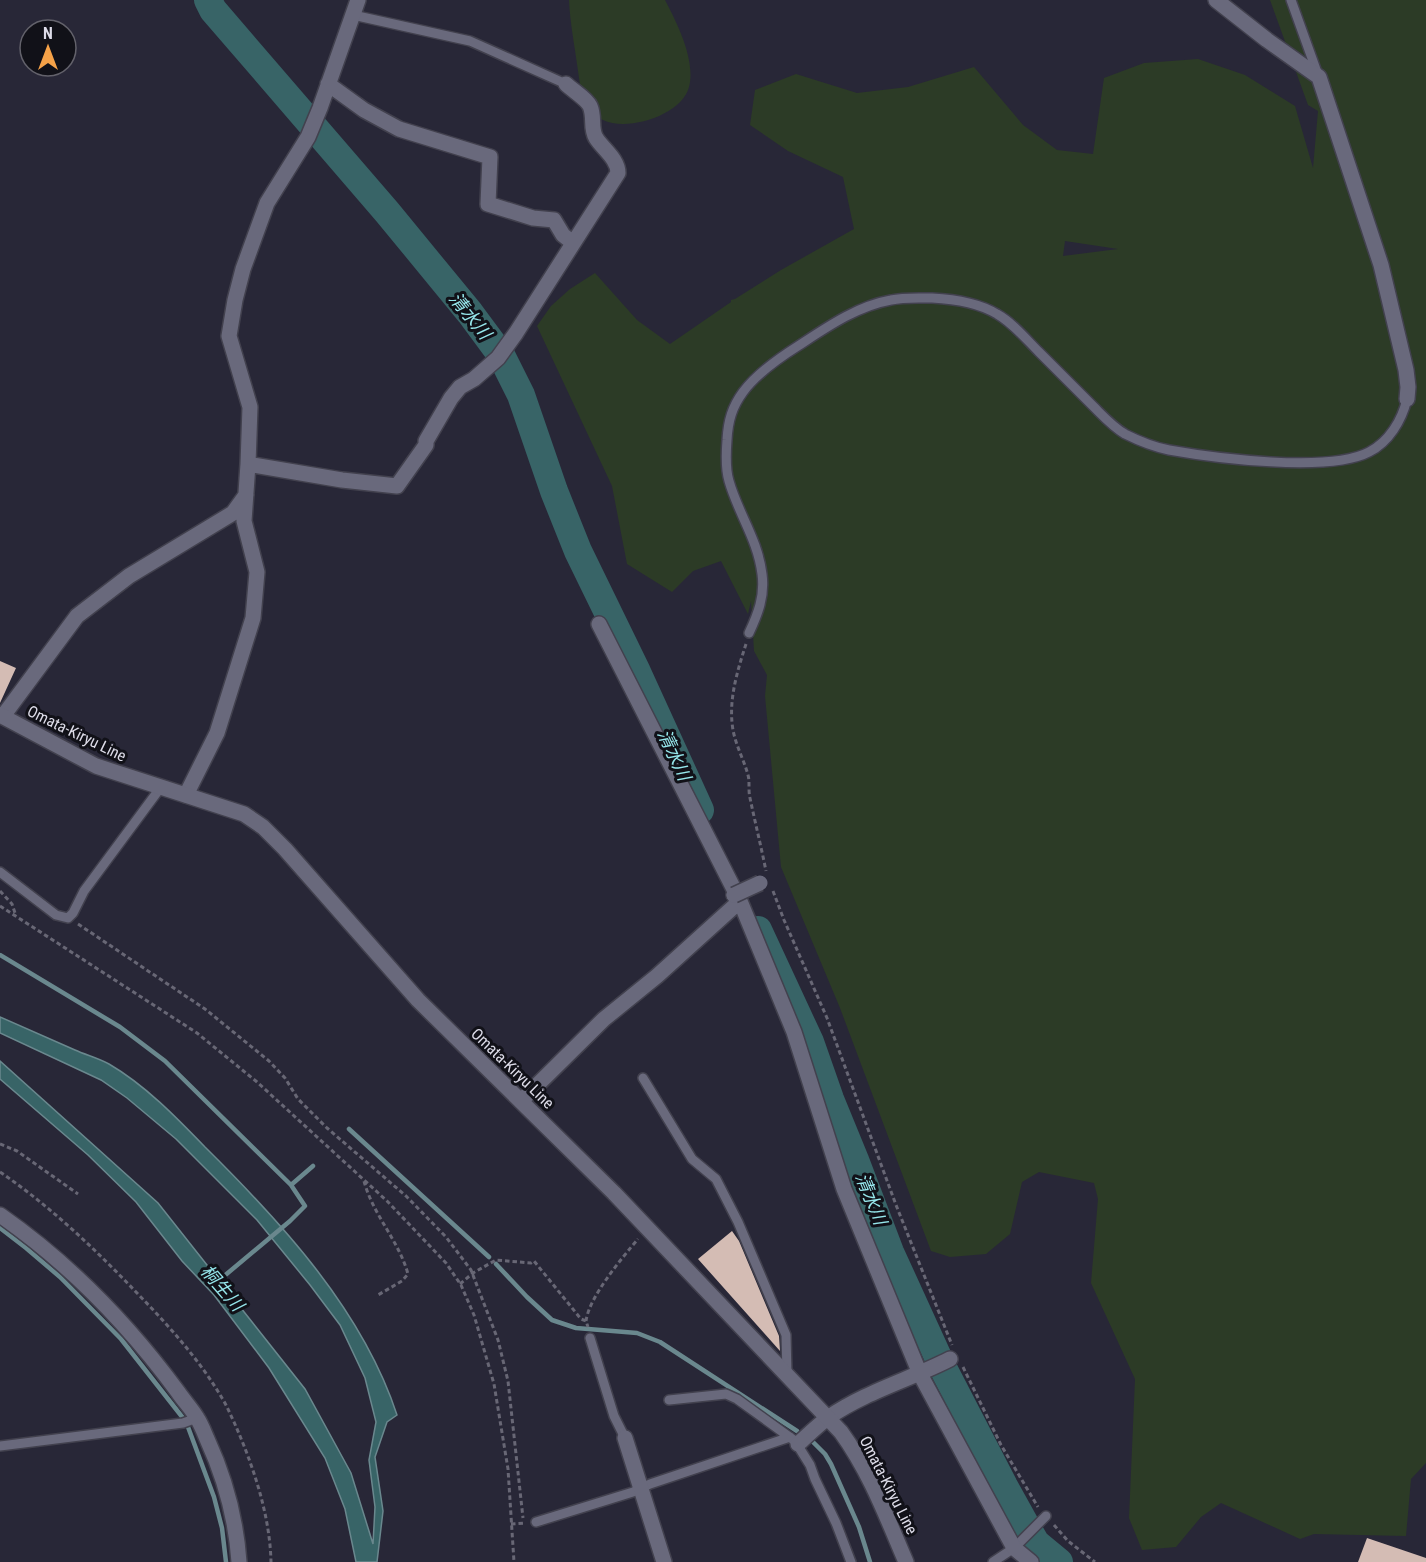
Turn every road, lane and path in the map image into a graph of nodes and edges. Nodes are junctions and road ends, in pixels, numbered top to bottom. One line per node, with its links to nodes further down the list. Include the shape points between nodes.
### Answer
1 (1216, 0): 4 (street)
2 (1291, 0): 4 (lane)
3 (356, 7): 5 (street); 6 (lane, via 470,41)
4 (1319, 77): 8 (street, via 1381,265 1406,369)
5 (328, 84): 7 (street, via 399,129 490,156 488,204 533,218 554,220); 9 (street, via 308,136 267,203 235,300 229,336 250,407)
6 (566, 84): 7 (street, via 590,105 592,131 618,166 618,173)
7 (573, 243): 9 (street, via 498,358 451,398 426,445 397,486)
8 (1407, 399): 12 (lane, via 1400,421 1388,437 1373,451 1348,459 1264,461 1168,449 1136,440 1113,426 997,314 947,298 892,299 875,304 839,320 763,371 745,388 729,419 729,480 753,538 762,574 760,608)
9 (248, 464): 10 (street)
10 (246, 495): 13 (street, via 233,513 129,576 77,616); 15 (street, via 244,522 257,572 253,618 217,733)
11 (599, 624): 19 (street)
12 (749, 633): 17 (path, via 733,688 733,728 748,777)
13 (1, 716): 14 (street, Omata-Kiryu Line, via 96,766)
14 (162, 787): 15 (street, Omata-Kiryu Line); 22 (lane)
15 (186, 795): 24 (street, Omata-Kiryu Line, via 244,814 263,827 418,1000)
16 (0, 872): 22 (lane, via 56,915)
17 (764, 881): 19 (street, bridge); 35 (path, via 827,1018)
18 (0, 891): 21 (path, via 12,904)
19 (737, 898): 24 (street); 36 (street, via 794,1032 844,1189)
20 (0, 906): 21 (path)
21 (15, 915): 26 (path, via 197,1033)
22 (68, 918): 30 (path, via 205,1009 269,1061 298,1099 446,1237)
23 (643, 1078): 37 (lane, via 692,1160 716,1179 738,1222 786,1335)
24 (520, 1101): 29 (street, Omata-Kiryu Line)
25 (0, 1144): 27 (path, via 17,1151)
26 (364, 1179): 31 (path, via 446,1263); 32 (path, via 368,1196 408,1274)
27 (78, 1194)
28 (0, 1215): 40 (street, via 55,1258 120,1321 164,1372)
29 (648, 1229): 33 (path, via 618,1263 589,1309); 37 (street, Omata-Kiryu Line)
30 (473, 1273): 31 (path); 33 (path, via 496,1260 534,1261); 48 (path, via 498,1340 508,1381)
31 (460, 1284): 49 (path, via 474,1315 494,1384 508,1468)
32 (378, 1295)
33 (586, 1321): 34 (path)
34 (590, 1338): 41 (lane, via 614,1416)
35 (953, 1357): 36 (street); 45 (path, via 1040,1509)
36 (924, 1372): 39 (street); 50 (street)
37 (787, 1374): 39 (street, Omata-Kiryu Line)
38 (669, 1400): 42 (lane, via 726,1394)
39 (828, 1418): 42 (street); 55 (street, Omata-Kiryu Line, via 861,1462)
40 (190, 1421): 43 (lane); 51 (street, via 224,1478)
41 (625, 1438): 44 (street)
42 (794, 1441): 44 (lane); 54 (lane, via 810,1465)
43 (0, 1446)
44 (641, 1488): 46 (lane); 53 (street)
45 (1042, 1519): 50 (lane); 58 (path)
46 (536, 1522)
47 (516, 1523): 49 (path)
48 (523, 1523)
49 (511, 1524): 52 (path)
50 (1018, 1544): 56 (lane); 57 (street)
51 (239, 1562)
52 (514, 1562)
53 (664, 1562)
54 (851, 1562)
55 (906, 1562)
56 (993, 1562)
57 (1031, 1562)
58 (1095, 1562)

